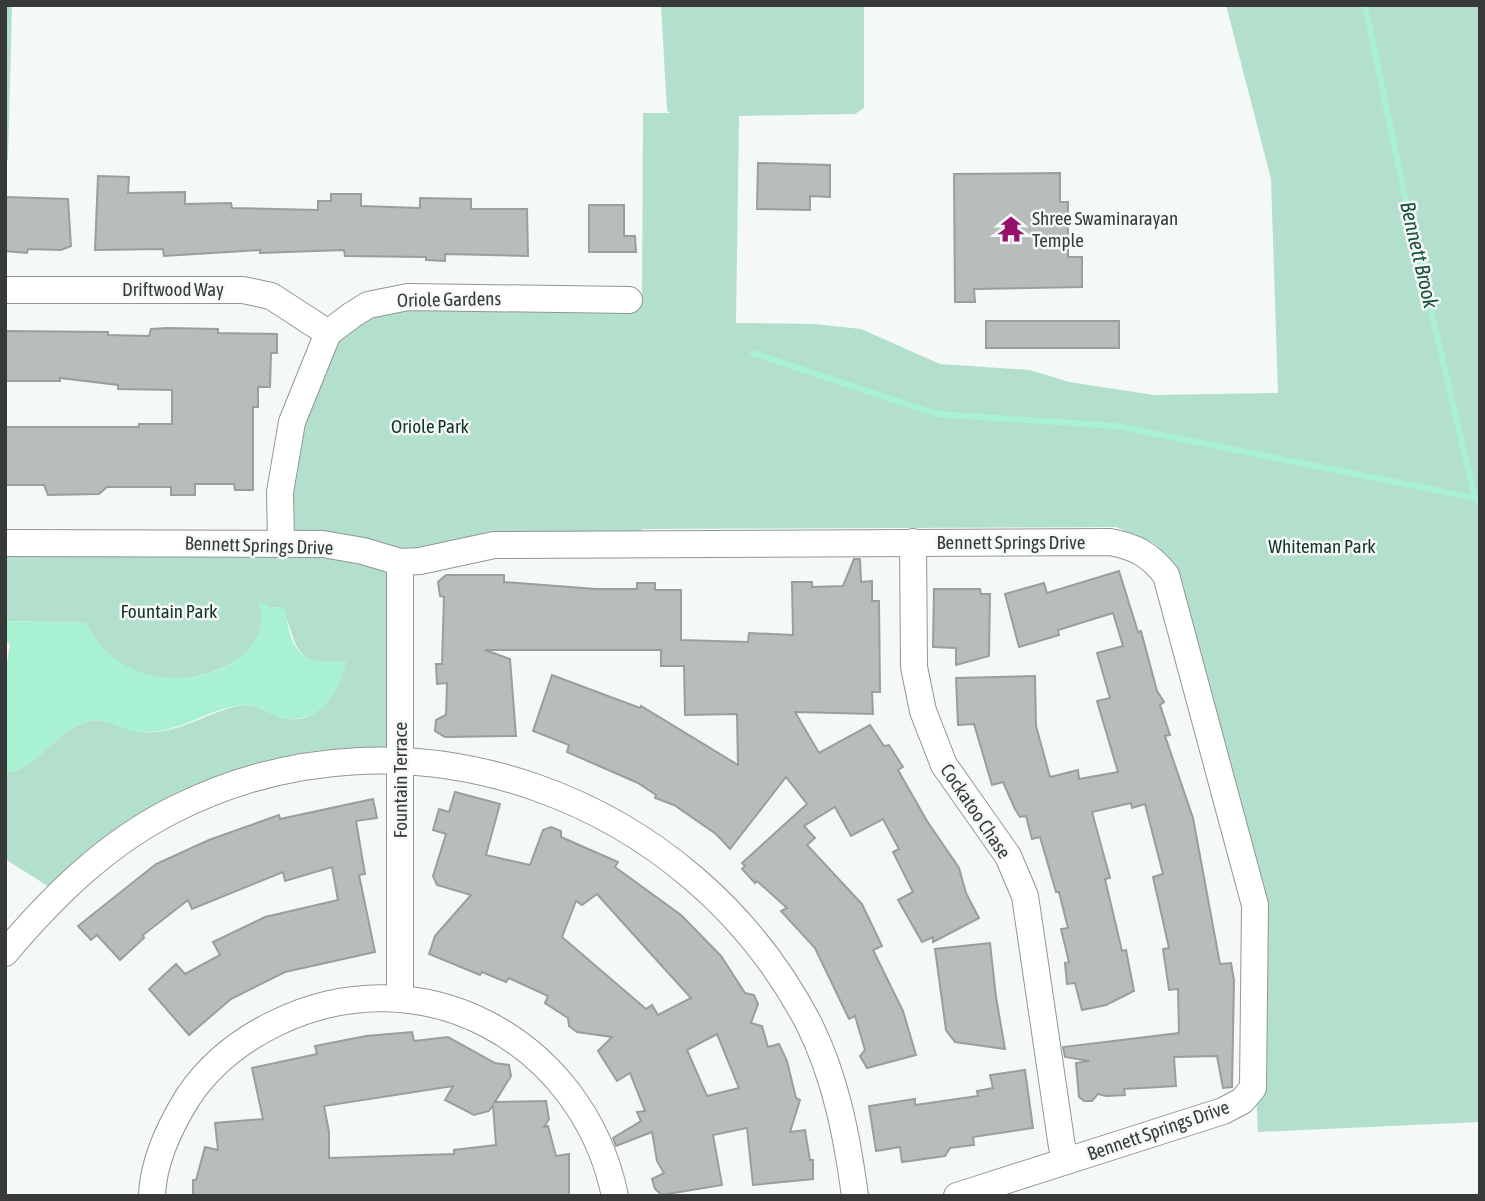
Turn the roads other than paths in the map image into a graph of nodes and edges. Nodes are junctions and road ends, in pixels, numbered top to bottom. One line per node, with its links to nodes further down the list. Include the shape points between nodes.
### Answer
1 (5, 290): 3 (street, Driftwood Way, via 243,290 271,296)
2 (629, 300): 3 (street, Oriole Gardens, via 387,299 368,305)
3 (328, 333): 6 (street, via 292,422 280,492)
4 (913, 542): 7 (street, Bennett Springs Drive, via 494,545); 11 (street, Cockatoo Chase, via 914,667 923,711 944,765 1008,856 1025,895 1062,1147); 11 (street, Bennett Springs Drive, via 1110,542 1149,555 1166,575 1255,905 1253,1088 1242,1101 1223,1111)
5 (5, 543): 6 (street, Bennett Springs Drive)
6 (281, 543): 7 (street, Bennett Springs Drive, via 323,544)
7 (400, 562): 8 (street, Fountain Terrace)
8 (400, 762): 9 (street, via 310,765 237,783 173,809 92,863); 10 (street, Fountain Terrace); 14 (street, via 469,770 543,788 614,822 708,888 762,951 809,1025 846,1133)
9 (5, 953)
10 (400, 998): 12 (street, via 325,1004 252,1035 222,1058 197,1084 177,1115 161,1150); 13 (street, via 489,1025 538,1059 576,1100 592,1126)
11 (1069, 1160): 15 (street, Bennett Springs Drive)
12 (152, 1196)
13 (615, 1196)
14 (855, 1196)
15 (957, 1196)

